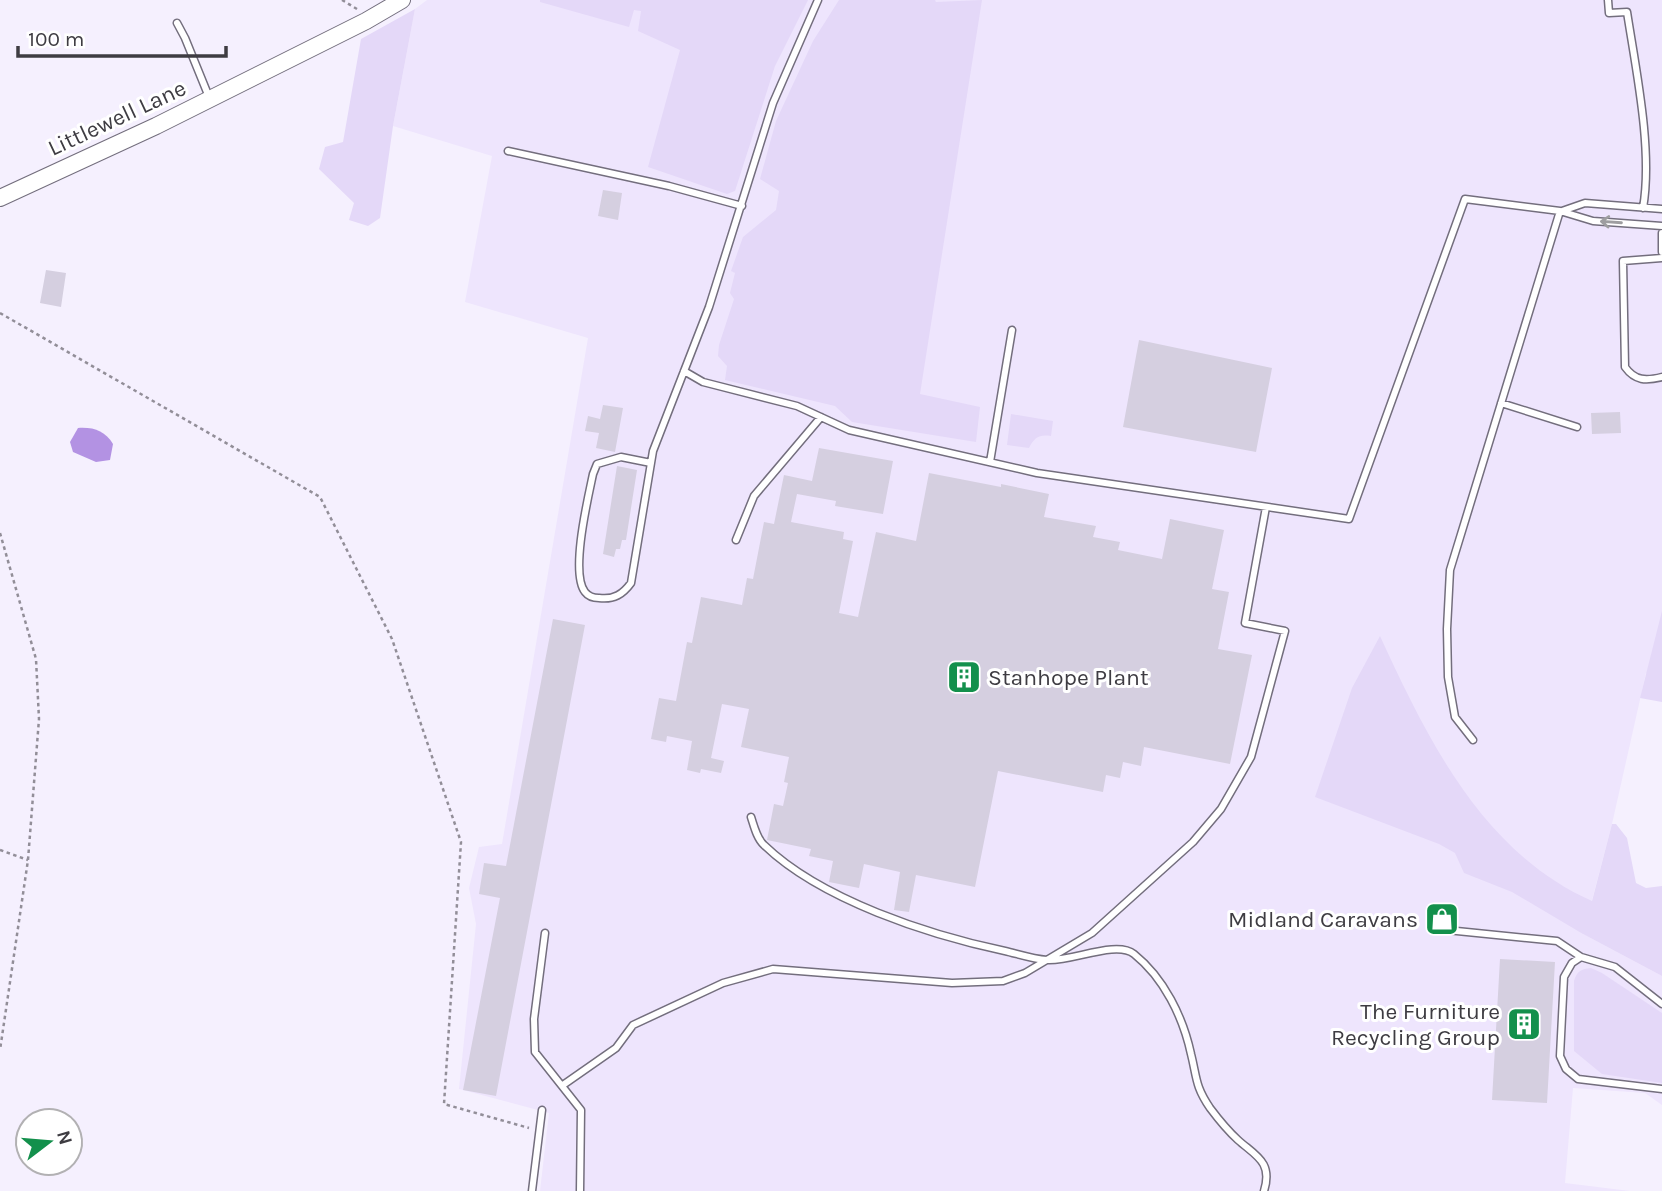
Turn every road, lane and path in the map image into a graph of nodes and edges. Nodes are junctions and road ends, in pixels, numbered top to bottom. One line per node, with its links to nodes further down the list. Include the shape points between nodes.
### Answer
1 (402, 0): 5 (street, Littlewell Lane)
2 (818, 0): 8 (lane, via 773,103)
3 (1608, 0): 9 (lane, via 1609,13 1627,12 1642,108)
4 (177, 23): 5 (lane)
5 (210, 99): 7 (street, Littlewell Lane)
6 (508, 151): 8 (lane)
7 (0, 198)
8 (742, 205): 18 (lane)
9 (1643, 208): 10 (lane); 11 (lane, via 1586,203)
10 (1662, 209)
11 (1560, 211): 12 (lane, one-way to 11, via 1593,221); 20 (lane); 25 (lane, via 1465,199 1349,519)
12 (1662, 226)
13 (1662, 233): 14 (lane)
14 (1662, 253)
15 (1662, 258): 19 (lane, via 1623,261 1625,367 1641,380)
16 (0, 313): 41 (path, via 320,497 392,639 461,842 444,1104)
17 (1012, 330): 23 (lane)
18 (684, 371): 21 (lane, via 703,382 797,406); 24 (lane)
19 (1662, 377)
20 (1501, 403): 22 (lane); 28 (lane, via 1450,570 1448,677 1455,717)
21 (821, 417): 23 (lane, via 849,430); 27 (lane, via 754,496)
22 (1577, 427)
23 (990, 462): 25 (lane)
24 (651, 463): 24 (lane, via 621,457 597,464 579,566 585,593 592,597 622,594 631,583)
25 (1266, 507): 35 (lane, via 1245,624 1285,631 1251,757 1221,810 1193,842 1092,933)
26 (0, 533): 31 (path, via 36,659 39,719)
27 (736, 540)
28 (1473, 740)
29 (751, 817): 35 (lane, via 761,844 804,877 844,897 915,926)
30 (0, 850): 31 (path)
31 (27, 860): 37 (path)
32 (1437, 929): 34 (lane, via 1557,941)
33 (545, 933): 38 (lane, via 534,1019 535,1052)
34 (1581, 957): 36 (lane, via 1615,967); 39 (lane, via 1564,977 1560,1056 1566,1069 1578,1079)
35 (1047, 960): 38 (lane, via 1003,981 964,983 774,970 761,973 723,983 633,1025 616,1048); 44 (lane, via 1125,948 1146,965 1177,1010 1202,1095 1220,1122 1265,1163)
36 (1662, 1003)
37 (0, 1051)
38 (563, 1085): 43 (lane, via 581,1110)
39 (1662, 1089)
40 (542, 1110): 42 (lane)
41 (533, 1129)
42 (532, 1191)
43 (580, 1191)
44 (1264, 1191)

